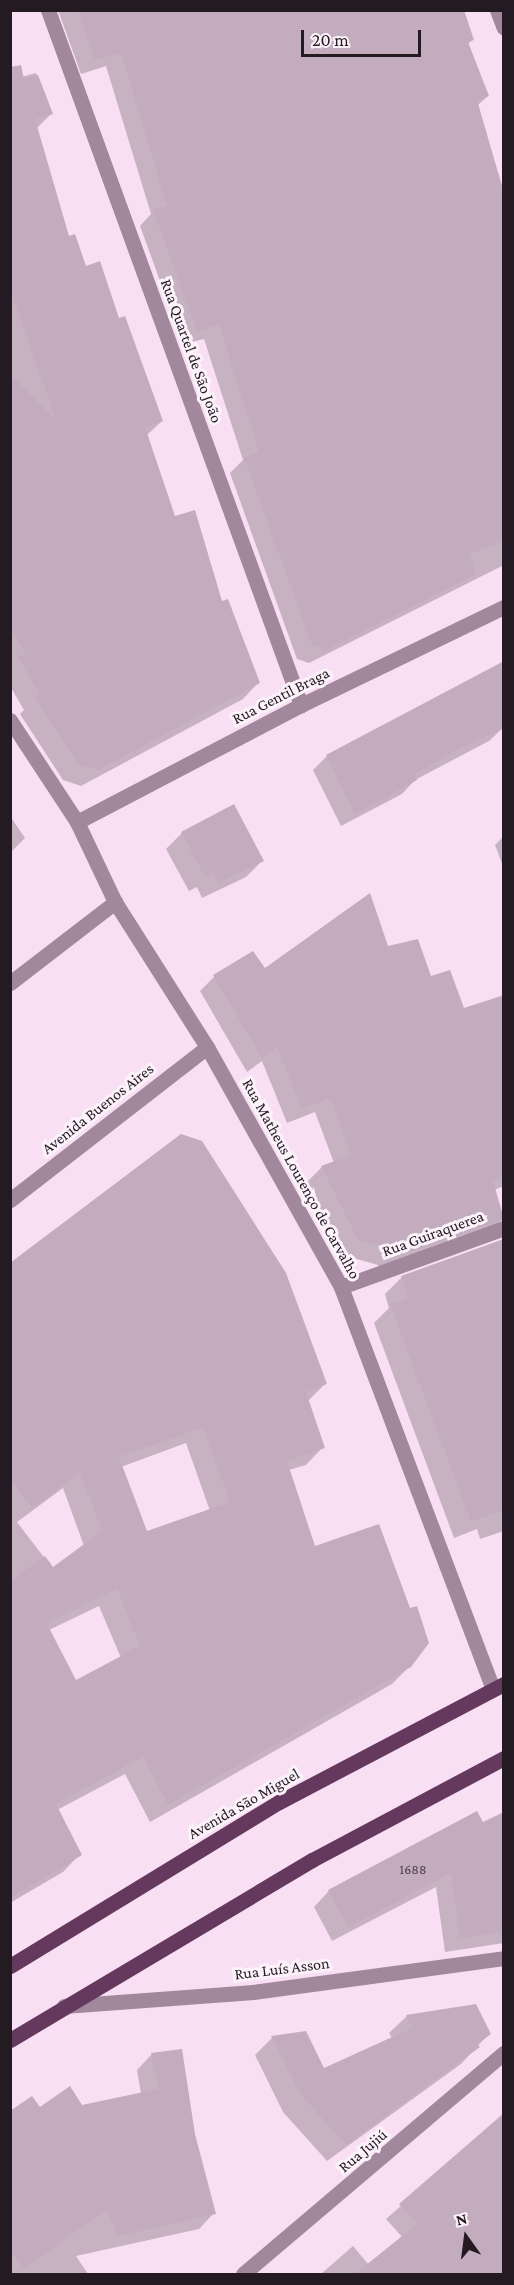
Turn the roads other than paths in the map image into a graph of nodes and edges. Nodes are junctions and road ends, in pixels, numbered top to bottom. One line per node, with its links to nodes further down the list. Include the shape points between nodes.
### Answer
1 (48, 10): 5 (street, Rua Quartel de São João)
2 (497, 10): 3 (street)
3 (504, 28)
4 (504, 607): 5 (street, Rua Gentil Braga)
5 (301, 705): 7 (street, Rua Gentil Braga)
6 (10, 720): 7 (street, Rua Matheus Lourenço de Carvalho)
7 (77, 822): 8 (street, Rua Matheus Lourenço de Carvalho)
8 (115, 902): 9 (street); 10 (street, Rua Matheus Lourenço de Carvalho)
9 (10, 983)
10 (207, 1047): 11 (street, Avenida Buenos Aires); 13 (street, Rua Matheus Lourenço de Carvalho)
11 (10, 1200)
12 (504, 1228): 13 (street, Rua Guiraquerea)
13 (341, 1287): 14 (street, Rua Matheus Lourenço de Carvalho)
14 (498, 1686): 17 (main road, Avenida São Miguel, via 279,1802)
15 (504, 1758): 18 (main road, via 312,1860)
16 (504, 1958): 18 (street, Rua Luís Asson, via 253,1992)
17 (10, 1966)
18 (64, 2006): 19 (main road)
19 (10, 2040)
20 (504, 2053): 21 (street, Rua Jujiú)
21 (243, 2274)

